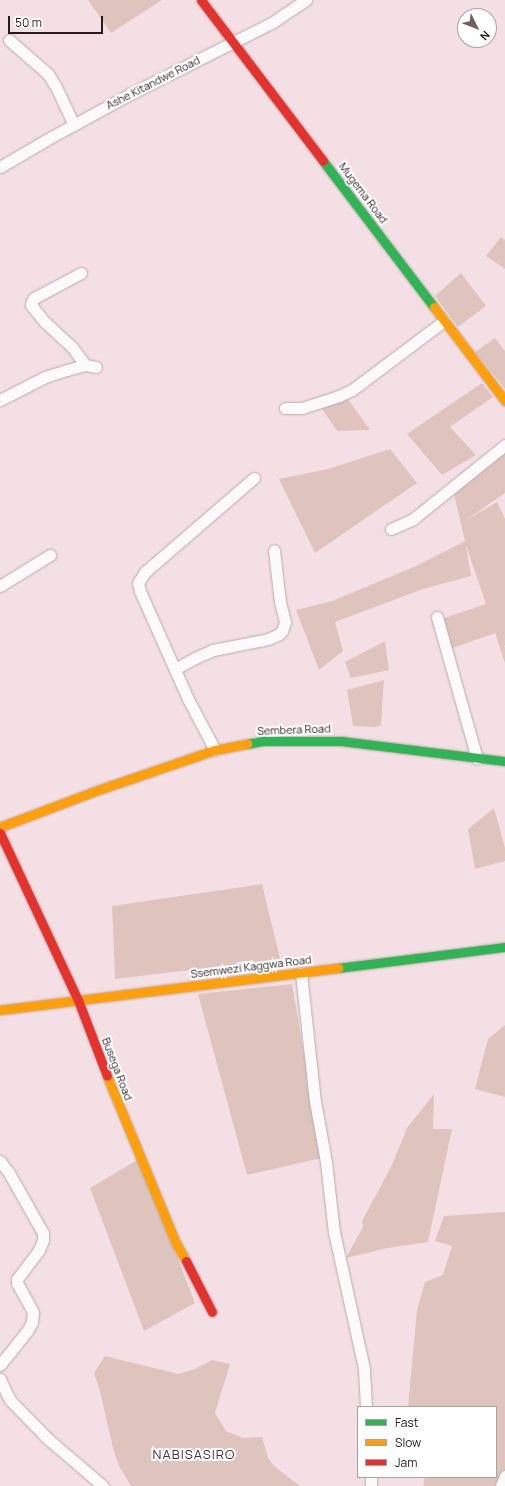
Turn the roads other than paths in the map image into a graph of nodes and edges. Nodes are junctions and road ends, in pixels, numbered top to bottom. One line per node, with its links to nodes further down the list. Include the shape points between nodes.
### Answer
1 (202, 0): 4 (street, Mugema Road)
2 (306, 0): 4 (street, Ashe Kitandwe Road)
3 (9, 40): 5 (street, via 48,74)
4 (235, 43): 5 (street, Ashe Kitandwe Road); 8 (street, Mugema Road)
5 (74, 125): 6 (street, Ashe Kitandwe Road)
6 (0, 167)
7 (81, 273): 9 (street, via 34,298 31,305 77,352)
8 (444, 321): 12 (street, Mugema Road); 13 (street, via 352,390 302,408)
9 (84, 365): 10 (street); 11 (street, via 45,377)
10 (96, 366)
11 (0, 400)
12 (505, 401)
13 (285, 408)
14 (505, 445): 16 (street, via 413,519)
15 (254, 478): 21 (street, via 145,572 138,583)
16 (391, 529)
17 (274, 550): 21 (street, via 285,622 282,631 268,639 213,650)
18 (50, 556): 19 (street)
19 (0, 586)
20 (437, 617): 23 (street)
21 (175, 669): 22 (street)
22 (215, 750): 23 (street, Sembera Road, via 262,741 312,740 341,741); 25 (street, Sembera Road)
23 (477, 758): 24 (street, Sembera Road)
24 (505, 761)
25 (0, 827)
26 (0, 833): 29 (street, Busega Road)
27 (505, 947): 28 (street, Ssemwezi Kaggwa Road)
28 (301, 973): 29 (street, Ssemwezi Kaggwa Road); 35 (street, via 315,1101 326,1162 334,1232 364,1369)
29 (78, 1000): 30 (street, Ssemwezi Kaggwa Road); 32 (street, Busega Road, via 114,1096 176,1243)
30 (0, 1010)
31 (0, 1161): 33 (street, via 43,1233 39,1250 17,1279 33,1312 32,1322)
32 (212, 1312)
33 (0, 1365)
34 (0, 1378): 37 (street, via 10,1400 48,1439)
35 (366, 1406)
36 (505, 1476): 38 (street)
37 (103, 1486)
38 (501, 1486)

